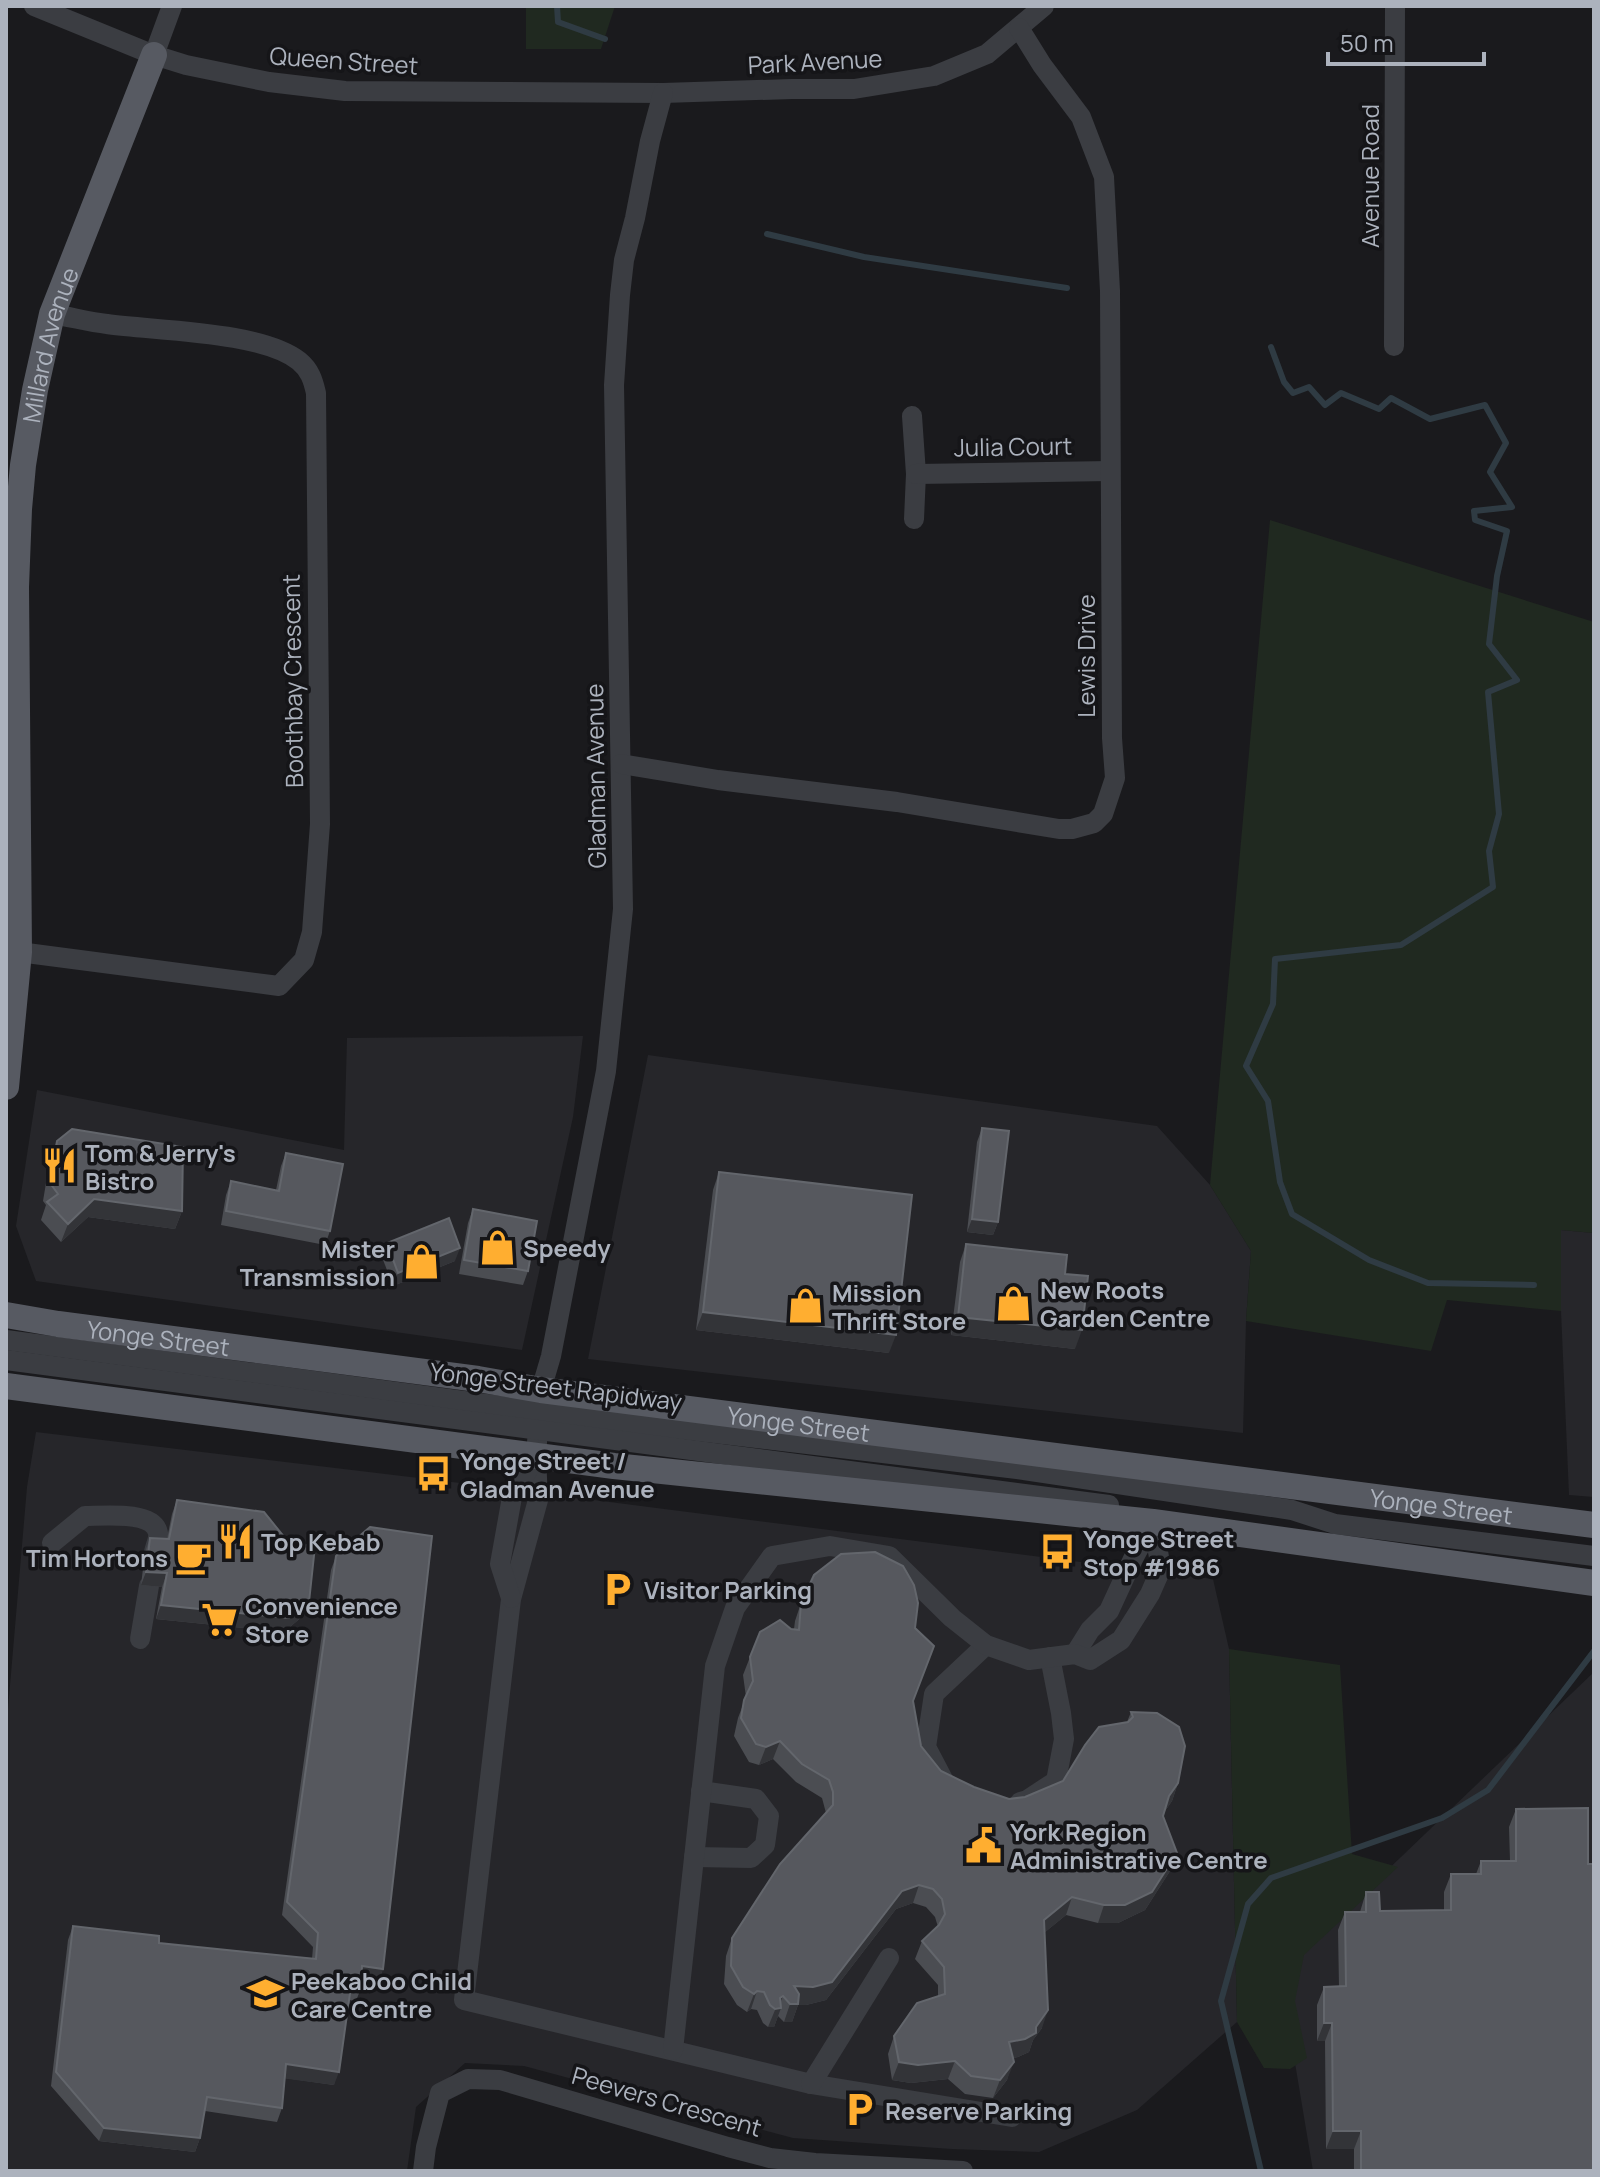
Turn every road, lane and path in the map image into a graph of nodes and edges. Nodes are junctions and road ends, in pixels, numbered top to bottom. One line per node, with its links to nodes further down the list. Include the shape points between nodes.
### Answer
1 (34, 6): 6 (street, Queen Street)
2 (172, 6): 6 (street, Millard Avenue)
3 (1044, 6): 5 (street, Park Avenue)
4 (1395, 6): 9 (street, Avenue Road)
5 (1019, 28): 7 (street, Park Avenue, via 987,54 934,76 854,89); 11 (street, Lewis Drive, via 1081,117 1104,177)
6 (154, 55): 7 (street, Queen Street, via 217,72 320,89); 8 (main road, Millard Avenue)
7 (663, 93): 14 (street, Gladman Avenue, via 624,260 615,359)
8 (52, 314): 15 (main road, Millard Avenue, via 35,390 19,509); 15 (street, Boothbay Crescent, via 269,345 300,361 312,375 320,824 312,932 304,960 279,986)
9 (1394, 346)
10 (912, 416): 12 (street)
11 (1110, 471): 12 (street, Julia Court); 14 (street, Lewis Drive, via 1115,778 1103,814 1094,823 1059,829)
12 (916, 474): 13 (street)
13 (914, 519)
14 (621, 764): 21 (street, Gladman Avenue, via 623,909 606,1071)
15 (19, 952): 16 (main road, Millard Avenue)
16 (6, 1087)
17 (6, 1315): 21 (main road, Yonge Street, via 478,1379)
18 (6, 1340): 21 (street, Yonge Street Rapidway)
19 (6, 1360): 21 (street, Yonge Street Rapidway)
20 (6, 1386): 21 (main road, Yonge Street)
21 (539, 1422): 22 (main road, Yonge Street); 23 (main road, Yonge Street); 26 (street, Yonge Street Rapidway, via 1292,1530 1335,1524); 38 (street, Gladman Avenue, via 512,1497 500,1564 511,1599 464,2000)
22 (1153, 1522): 27 (main road, Yonge Street); 31 (street, via 1109,1611); 31 (street, via 1161,1569 1150,1594 1121,1640 1090,1660)
23 (1594, 1525)
24 (52, 1543): 25 (street, via 85,1516 139,1516 158,1533)
25 (154, 1552)
26 (1594, 1556)
27 (1594, 1583)
28 (149, 1586): 29 (street)
29 (140, 1639)
30 (986, 1645): 32 (street, via 1029,1660); 33 (street, via 889,1556 830,1546 772,1556 735,1608 715,1666); 34 (street, via 934,1694 926,1747 947,1786)
31 (1075, 1654): 32 (street)
32 (1050, 1657): 35 (street, via 1064,1739 1056,1781 1027,1800)
33 (701, 1791): 36 (street); 36 (street, via 756,1799 769,1816 765,1845 751,1858)
34 (958, 1792)
35 (1003, 1805)
36 (694, 1857): 38 (street)
37 (889, 1958): 39 (street)
38 (673, 2050): 39 (street)
39 (811, 2084): 40 (street)
40 (1012, 2117)
41 (423, 2171): 42 (street, Peevers Crescent, via 440,2093 468,2079 500,2080 770,2158)
42 (963, 2171)

